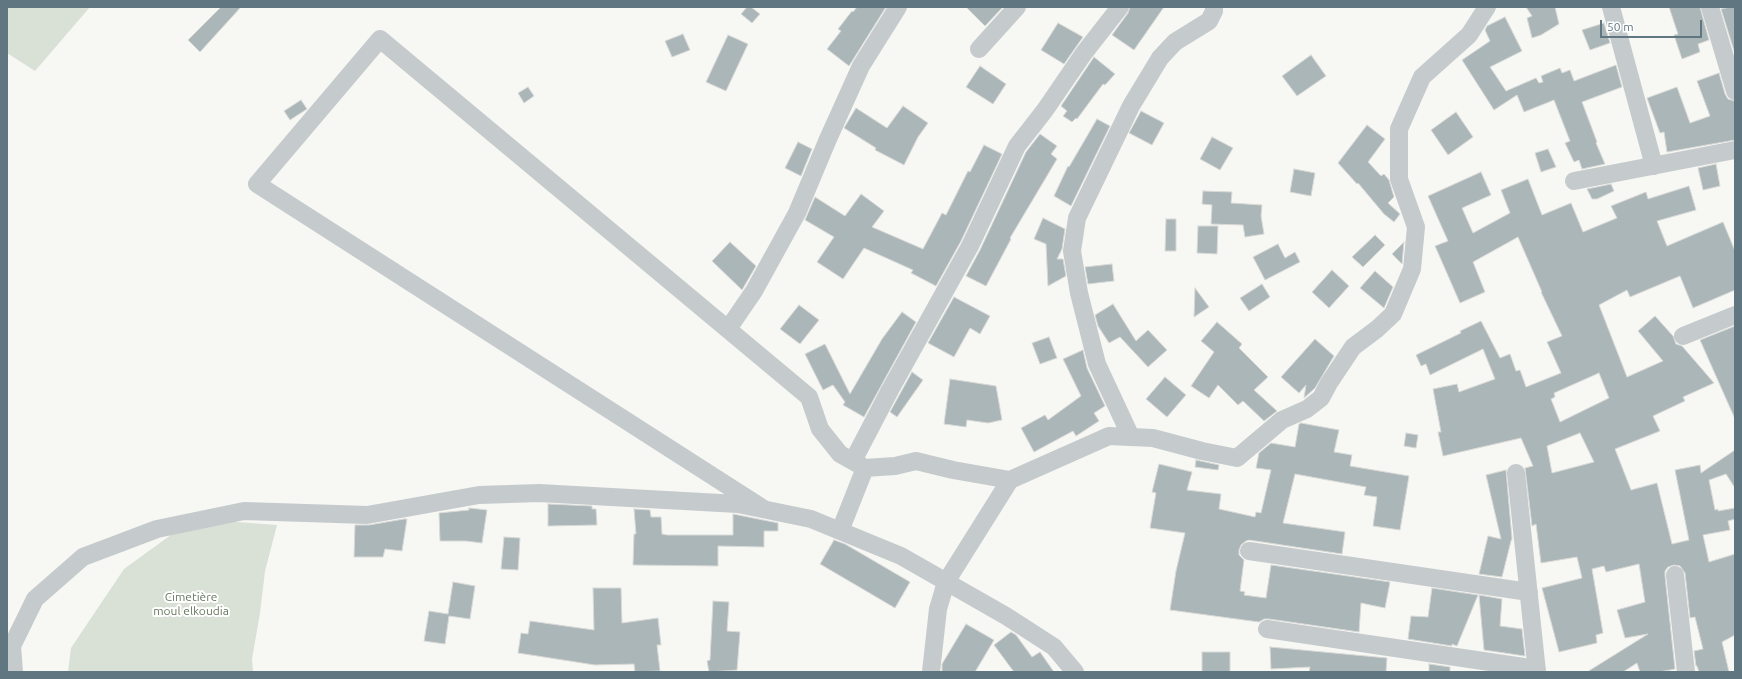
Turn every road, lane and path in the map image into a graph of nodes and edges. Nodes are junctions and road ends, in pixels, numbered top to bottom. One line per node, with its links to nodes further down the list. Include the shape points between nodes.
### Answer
1 (898, 7): 14 (street, via 861,66 798,213 754,291)
2 (1017, 7): 8 (street)
3 (1120, 7): 17 (street, via 1017,146 970,246 890,390)
4 (1214, 7): 16 (street, via 1209,21 1175,42 1160,58 1131,106 1077,218 1072,251 1079,293 1097,364)
5 (1487, 7): 16 (street, via 1470,35 1422,77 1399,129 1399,179 1416,227 1412,269 1393,314 1353,348 1321,398 1307,409 1282,420 1237,458 1154,438)
6 (1611, 7): 11 (street)
7 (1710, 7): 9 (street)
8 (979, 49)
9 (1735, 91)
10 (1735, 150): 11 (street)
11 (1654, 166): 12 (street)
12 (1574, 181)
13 (1735, 315): 15 (street)
14 (728, 329): 17 (street, via 809,397 820,429 840,454); 20 (street, via 380,39 257,184)
15 (1683, 336)
16 (1131, 437): 19 (street, via 1109,436)
17 (859, 465): 19 (street, via 895,466 916,461); 21 (street)
18 (1516, 473): 25 (street)
19 (1010, 480): 24 (street)
20 (764, 509): 21 (street, via 811,519); 28 (street, via 738,504 539,493 480,495 367,515 244,511 157,529 83,557 35,599 12,646)
21 (840, 531): 24 (street, via 901,556)
22 (1249, 551): 25 (street)
23 (1674, 575): 31 (street)
24 (946, 582): 29 (street, via 938,608); 30 (street, via 1054,647)
25 (1529, 592): 27 (street)
26 (1268, 629): 27 (street)
27 (1537, 670)
28 (14, 672)
29 (931, 672)
30 (1075, 672)
31 (1686, 672)

